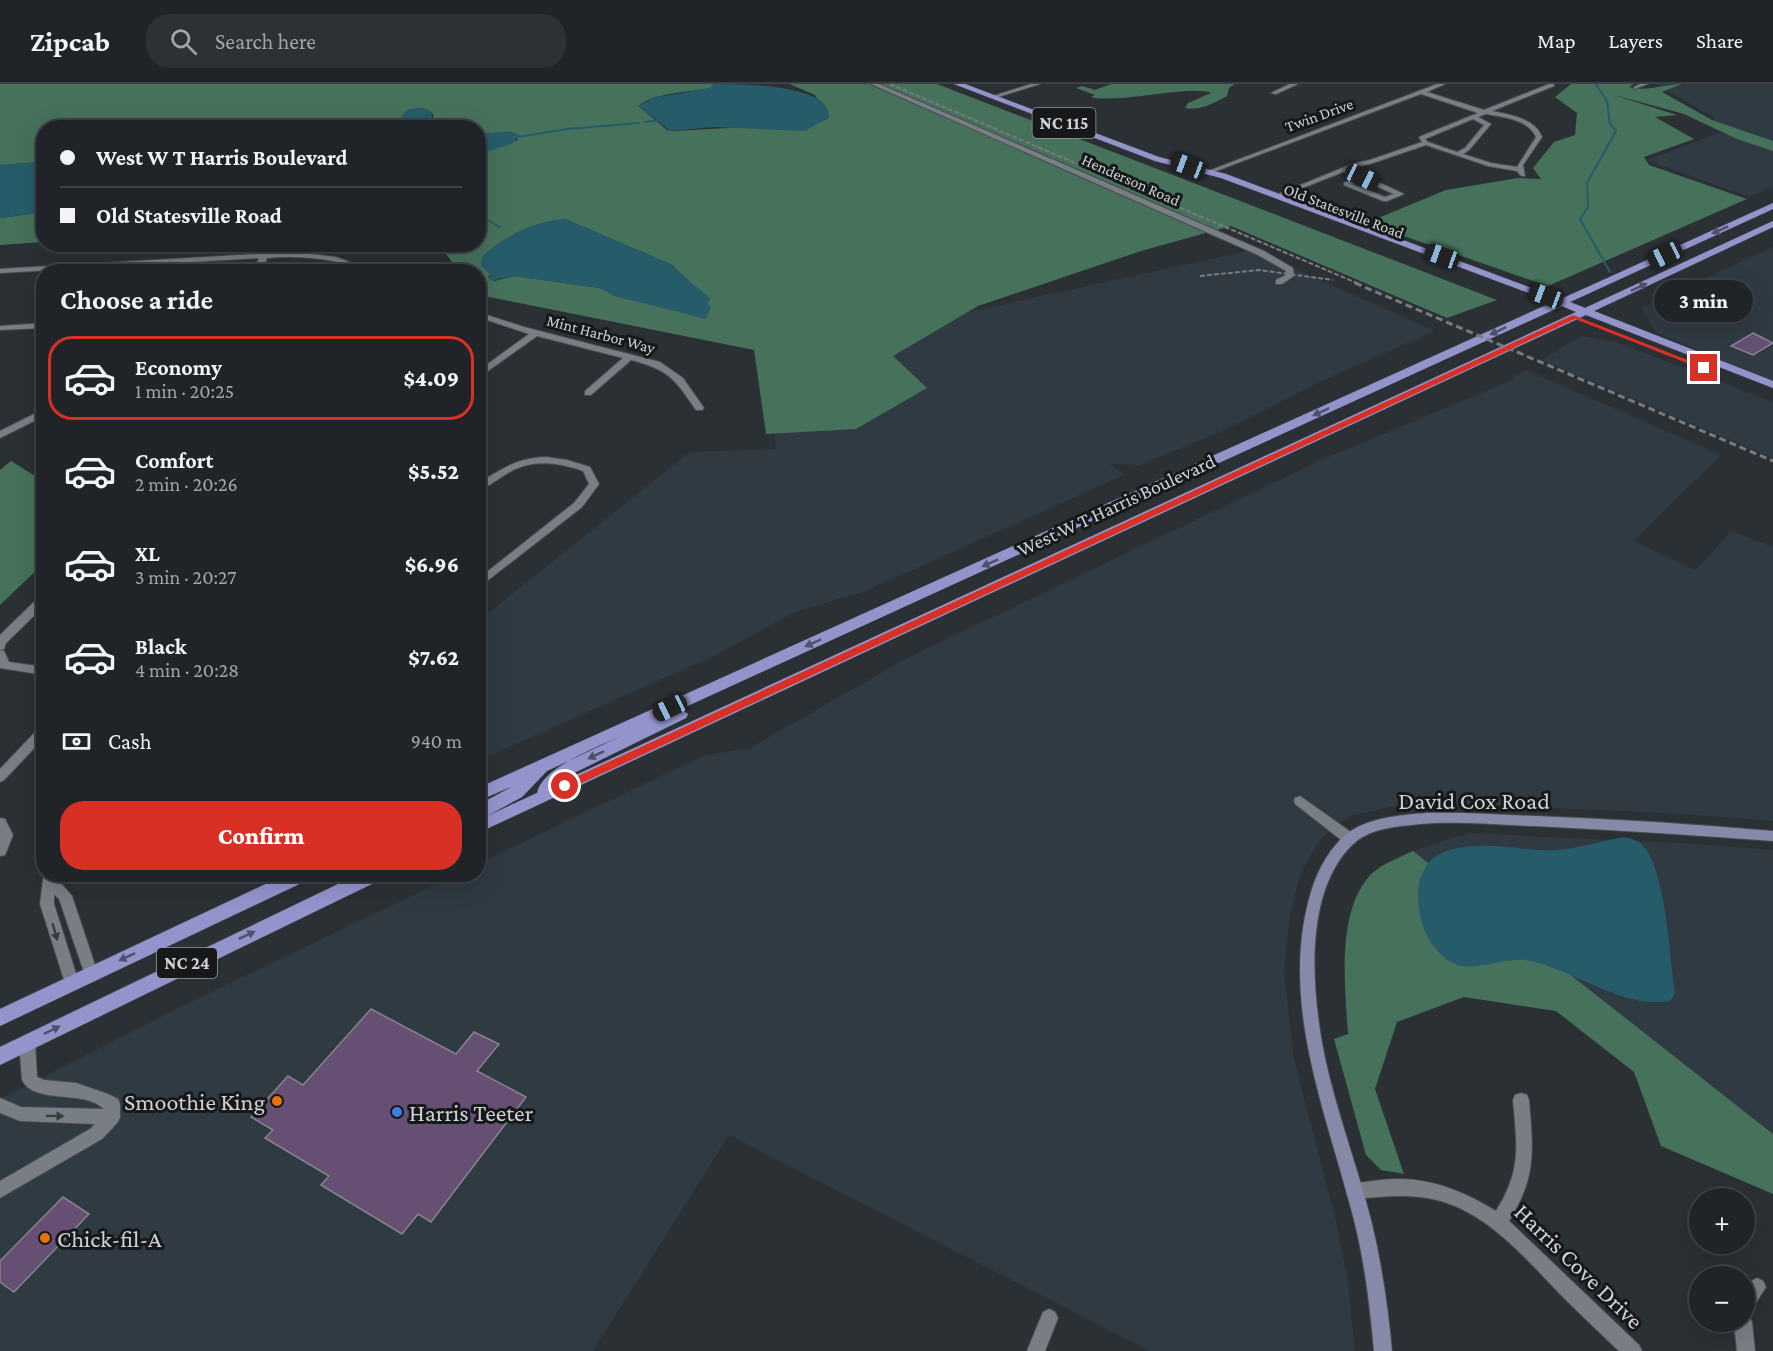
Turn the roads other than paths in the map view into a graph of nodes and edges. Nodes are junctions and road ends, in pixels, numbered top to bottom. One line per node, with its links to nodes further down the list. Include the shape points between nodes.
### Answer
1 (874, 84): 29 (street, Henderson Road, via 1261,253 1290,270 1290,276)
2 (958, 84): 12 (main road, Old Statesville Road / NC 115)
3 (973, 84): 12 (main road, Old Statesville Road / NC 115)
4 (1037, 84): 12 (street)
5 (1295, 84): 11 (street)
6 (1442, 84): 10 (street, Twin Drive)
7 (1646, 84): 9 (street)
8 (1552, 85): 13 (street)
9 (1636, 88)
10 (1421, 92): 13 (street); 18 (street, Twin Drive)
11 (1274, 93)
12 (997, 96): 18 (main road, Old Statesville Road / NC 115, via 1158,159)
13 (1484, 112): 14 (street); 16 (street, via 1517,119 1539,134 1521,172)
14 (1473, 117): 15 (street, via 1421,138); 16 (street, via 1488,124)
15 (1426, 143): 16 (street); 17 (street)
16 (1458, 154)
17 (1343, 169): 19 (street); 20 (street)
18 (1206, 173): 20 (main road, Old Statesville Road / NC 115); 30 (main road, Old Statesville Road / NC 115)
19 (1362, 177): 19 (street, via 1371,180 1400,194 1385,200 1346,184)
20 (1278, 196): 30 (main road, Old Statesville Road / NC 115)
21 (1773, 206): 30 (main road, West W T Harris Boulevard, one-way to 30)
22 (1773, 224): 31 (main road, West W T Harris Boulevard, one-way to 22)
23 (264, 255): 24 (street); 25 (street); 26 (street, via 319,256)
24 (116, 264)
25 (260, 264)
26 (351, 264)
27 (36, 269): 28 (street)
28 (0, 271)
29 (1279, 282)
30 (1556, 304): 31 (main road, Old Statesville Road / NC 115); 50 (main road, West W T Harris Boulevard, one-way to 50)
31 (1581, 314): 37 (main road, Old Statesville Road / NC 115); 39 (main road, Old Statesville Road / NC 115); 56 (main road, West W T Harris Boulevard)
32 (486, 317): 35 (street, Mint Harbor Way)
33 (36, 326): 34 (street)
34 (0, 328)
35 (535, 333): 36 (street, Mint Harbor Way); 38 (street)
36 (630, 356): 40 (street); 42 (street, Mint Harbor Way, via 670,371)
37 (1687, 361): 39 (main road); 41 (main road, Old Statesville Road / NC 115)
38 (486, 370)
39 (1769, 387)
40 (588, 393)
41 (1773, 395)
42 (699, 408)
43 (36, 416): 44 (street)
44 (0, 435)
45 (486, 482): 46 (street, via 509,468 534,460 562,459 587,469 594,484 578,505)
46 (486, 579)
47 (36, 610): 48 (street)
48 (0, 646)
49 (0, 654): 51 (street, via 4,665)
50 (777, 659): 53 (main road, West W T Harris Boulevard); 56 (main road, one-way to 56, via 722,694 566,770 546,786)
51 (36, 670)
52 (36, 740): 54 (street)
53 (542, 766): 55 (main road, West W T Harris Boulevard); 58 (main road, via 516,793)
54 (0, 777)
55 (486, 791)
56 (544, 796): 60 (main road, West W T Harris Boulevard)
57 (1300, 801): 62 (street)
58 (486, 809)
59 (0, 823): 63 (street, via 6,835)
60 (486, 823)
61 (1773, 836): 62 (main road, David Cox Road, via 1454,818 1382,824)
62 (1350, 839): 79 (main road, David Cox Road, via 1332,860 1315,902 1307,980 1318,1060)
63 (0, 852)
64 (49, 882): 71 (street, one-way to 71, via 47,904)
65 (53, 882): 70 (street, via 65,896)
66 (287, 882): 70 (main road, NC 24, one-way to 70)
67 (346, 882): 69 (main road)
68 (359, 882): 69 (main road, NC 24)
69 (283, 918): 73 (main road, NC 24, one-way to 69)
70 (92, 974): 71 (main road, NC 24)
71 (72, 983): 72 (main road, NC 24)
72 (0, 1018)
73 (27, 1042): 74 (main road, NC 24); 77 (street, via 30,1080 37,1087 72,1090 103,1099 112,1104)
74 (0, 1056)
75 (1521, 1100): 80 (street, via 1524,1174)
76 (0, 1106): 77 (street, one-way to 77, via 20,1114)
77 (112, 1117): 78 (street, via 96,1134)
78 (0, 1190)
79 (1354, 1191): 80 (street, Harris Cove Drive, via 1405,1187 1442,1193); 86 (main road, David Cox Road, via 1372,1265)
80 (1499, 1221): 87 (street, Harris Cove Drive)
81 (1757, 1287): 82 (street)
82 (1755, 1290)
83 (1049, 1318): 85 (street)
84 (1744, 1332): 88 (street)
85 (1036, 1351)
86 (1383, 1351)
87 (1633, 1351)
88 (1746, 1351)

